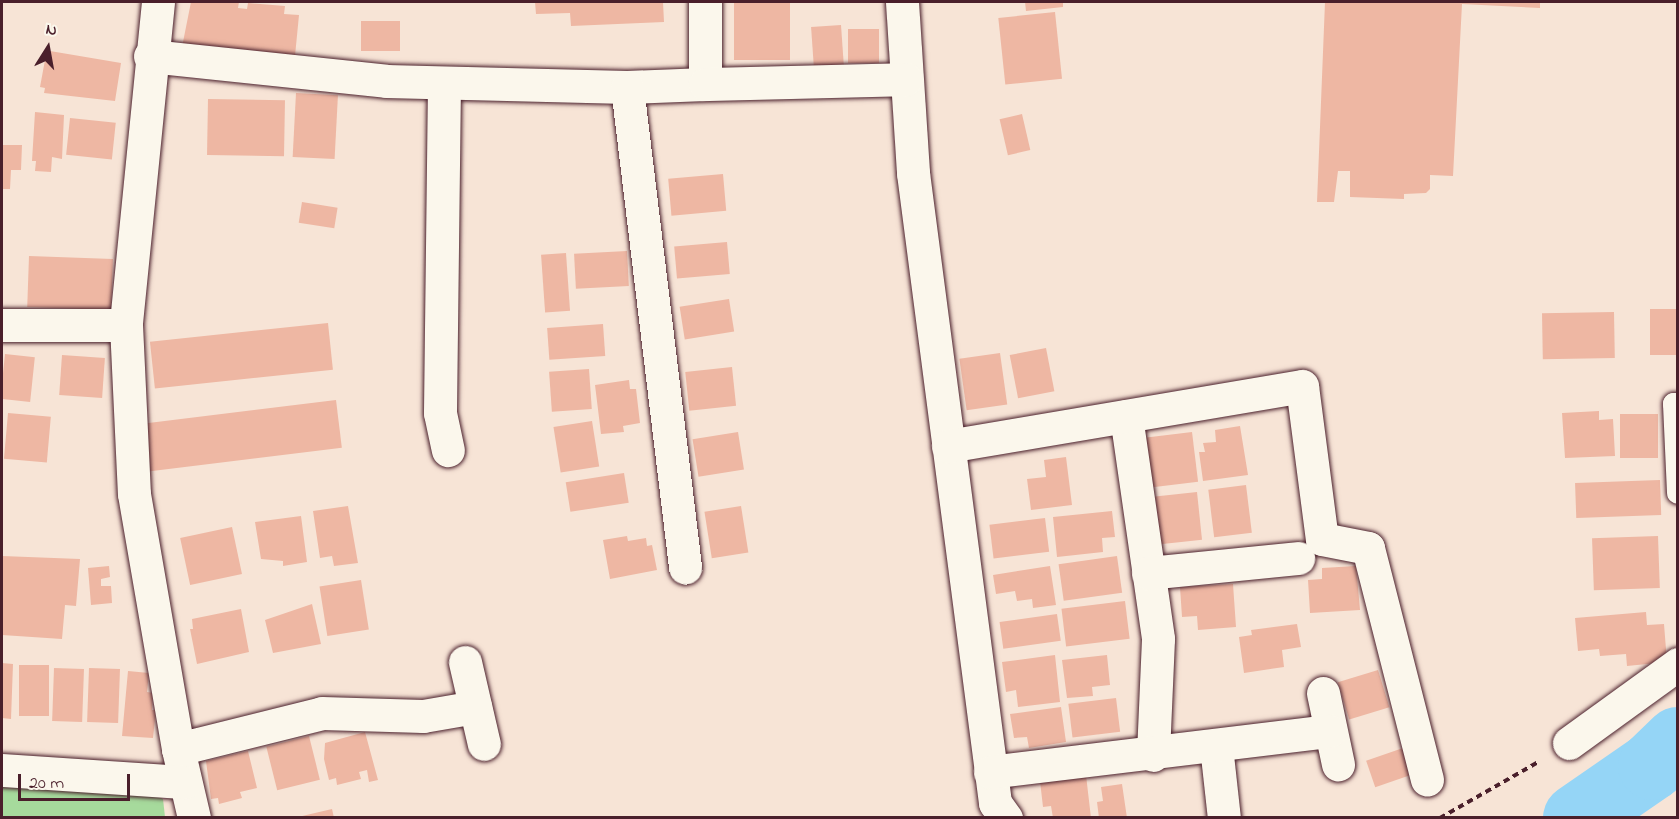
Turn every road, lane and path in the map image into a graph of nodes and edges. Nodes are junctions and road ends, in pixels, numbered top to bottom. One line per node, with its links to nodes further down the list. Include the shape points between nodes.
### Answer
1 (158, 2): 4 (street)
2 (705, 2): 7 (street)
3 (902, 2): 5 (street)
4 (150, 56): 6 (street, via 386,81); 10 (street)
5 (906, 79): 7 (street); 13 (street, via 913,173)
6 (444, 83): 8 (street); 14 (street, via 440,413)
7 (705, 84): 8 (street)
8 (627, 87): 17 (street)
9 (2, 325): 10 (street)
10 (126, 325): 27 (street, via 134,494)
11 (1677, 404): 15 (lane)
12 (1126, 416): 13 (street); 18 (street); 32 (street, via 1302,386 1322,538 1368,548)
13 (948, 446): 31 (street)
14 (448, 450)
15 (1677, 493)
16 (1298, 558): 18 (street)
17 (685, 567)
18 (1148, 573): 28 (street, via 1158,639)
19 (465, 662): 22 (street)
20 (1677, 664): 24 (street)
21 (1323, 693): 23 (street)
22 (475, 708): 25 (street); 27 (street, via 423,716 322,713)
23 (1329, 731): 26 (street); 29 (street)
24 (1569, 743): 37 (path)
25 (484, 744)
26 (1216, 746): 28 (street); 36 (street)
27 (178, 749): 33 (street)
28 (1153, 754): 31 (street)
29 (1338, 764)
30 (2, 770): 33 (street)
31 (990, 772): 35 (street, via 994,803)
32 (1427, 780)
33 (185, 782): 34 (street)
34 (194, 818)
35 (1006, 818)
36 (1224, 818)
37 (1440, 818)

